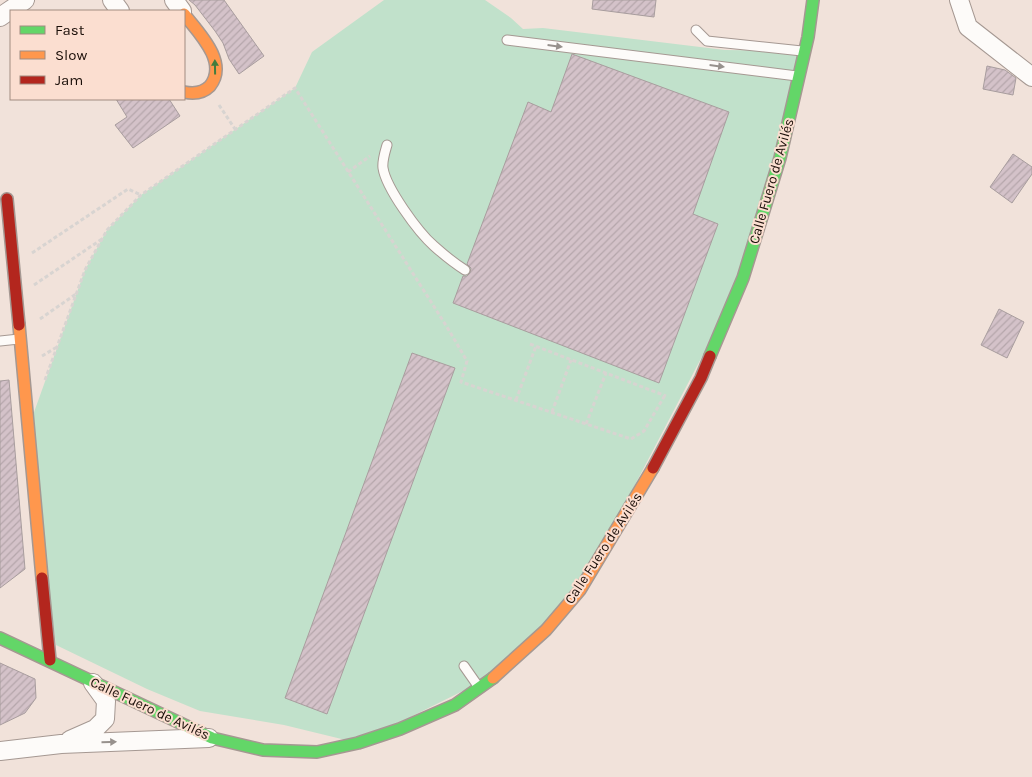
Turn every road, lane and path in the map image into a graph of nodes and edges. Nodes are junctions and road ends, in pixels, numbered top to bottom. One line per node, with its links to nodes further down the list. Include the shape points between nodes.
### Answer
1 (25, 0): 4 (street)
2 (813, 0): 8 (street, Calle Fuero de Avilés)
3 (960, 0): 10 (street, via 968,27)
4 (10, 10)
5 (185, 15): 11 (street, one-way to 5, via 214,81 216,61)
6 (696, 30): 8 (lane, via 707,42)
7 (507, 40): 9 (lane, one-way to 9)
8 (805, 51): 9 (street, Calle Fuero de Avilés)
9 (799, 76): 32 (street, Calle Fuero de Avilés, via 780,158 743,278)
10 (1032, 77)
11 (207, 88): 12 (street, via 198,93); 13 (path)
12 (185, 92)
13 (235, 129): 15 (path, via 295,88); 16 (path)
14 (387, 145): 15 (path); 20 (lane, via 383,167 387,184 432,244)
15 (348, 172): 31 (path, via 467,361 461,382)
16 (141, 195): 18 (path); 19 (path, via 128,189)
17 (7, 200): 19 (street)
18 (102, 238): 21 (path); 22 (path)
19 (13, 266): 22 (street)
20 (465, 270)
21 (76, 294): 23 (path); 29 (path)
22 (15, 298): 23 (street)
23 (19, 336): 24 (lane); 36 (street)
24 (0, 341)
25 (530, 344): 26 (path)
26 (536, 346): 27 (path); 31 (path)
27 (572, 360): 28 (path); 33 (path)
28 (606, 373): 30 (path); 34 (path)
29 (44, 383)
30 (665, 396): 32 (path); 34 (path, via 644,431 631,439)
31 (516, 400): 33 (path)
32 (687, 404): 39 (street, Calle Fuero de Avilés, via 658,460 580,590 546,630)
33 (552, 412): 34 (path)
34 (586, 424)
35 (0, 638): 36 (street, Calle Fuero de Avilés)
36 (50, 660): 38 (street, Calle Fuero de Avilés)
37 (464, 666): 39 (lane)
38 (92, 682): 40 (street, Calle Fuero de Avilés); 41 (street, via 106,701 105,719 95,729)
39 (479, 688): 40 (street, Calle Fuero de Avilés, via 455,705 400,729 317,752 263,750)
40 (212, 738): 41 (street, one-way to 40)
41 (61, 744): 42 (street)
42 (0, 751)

